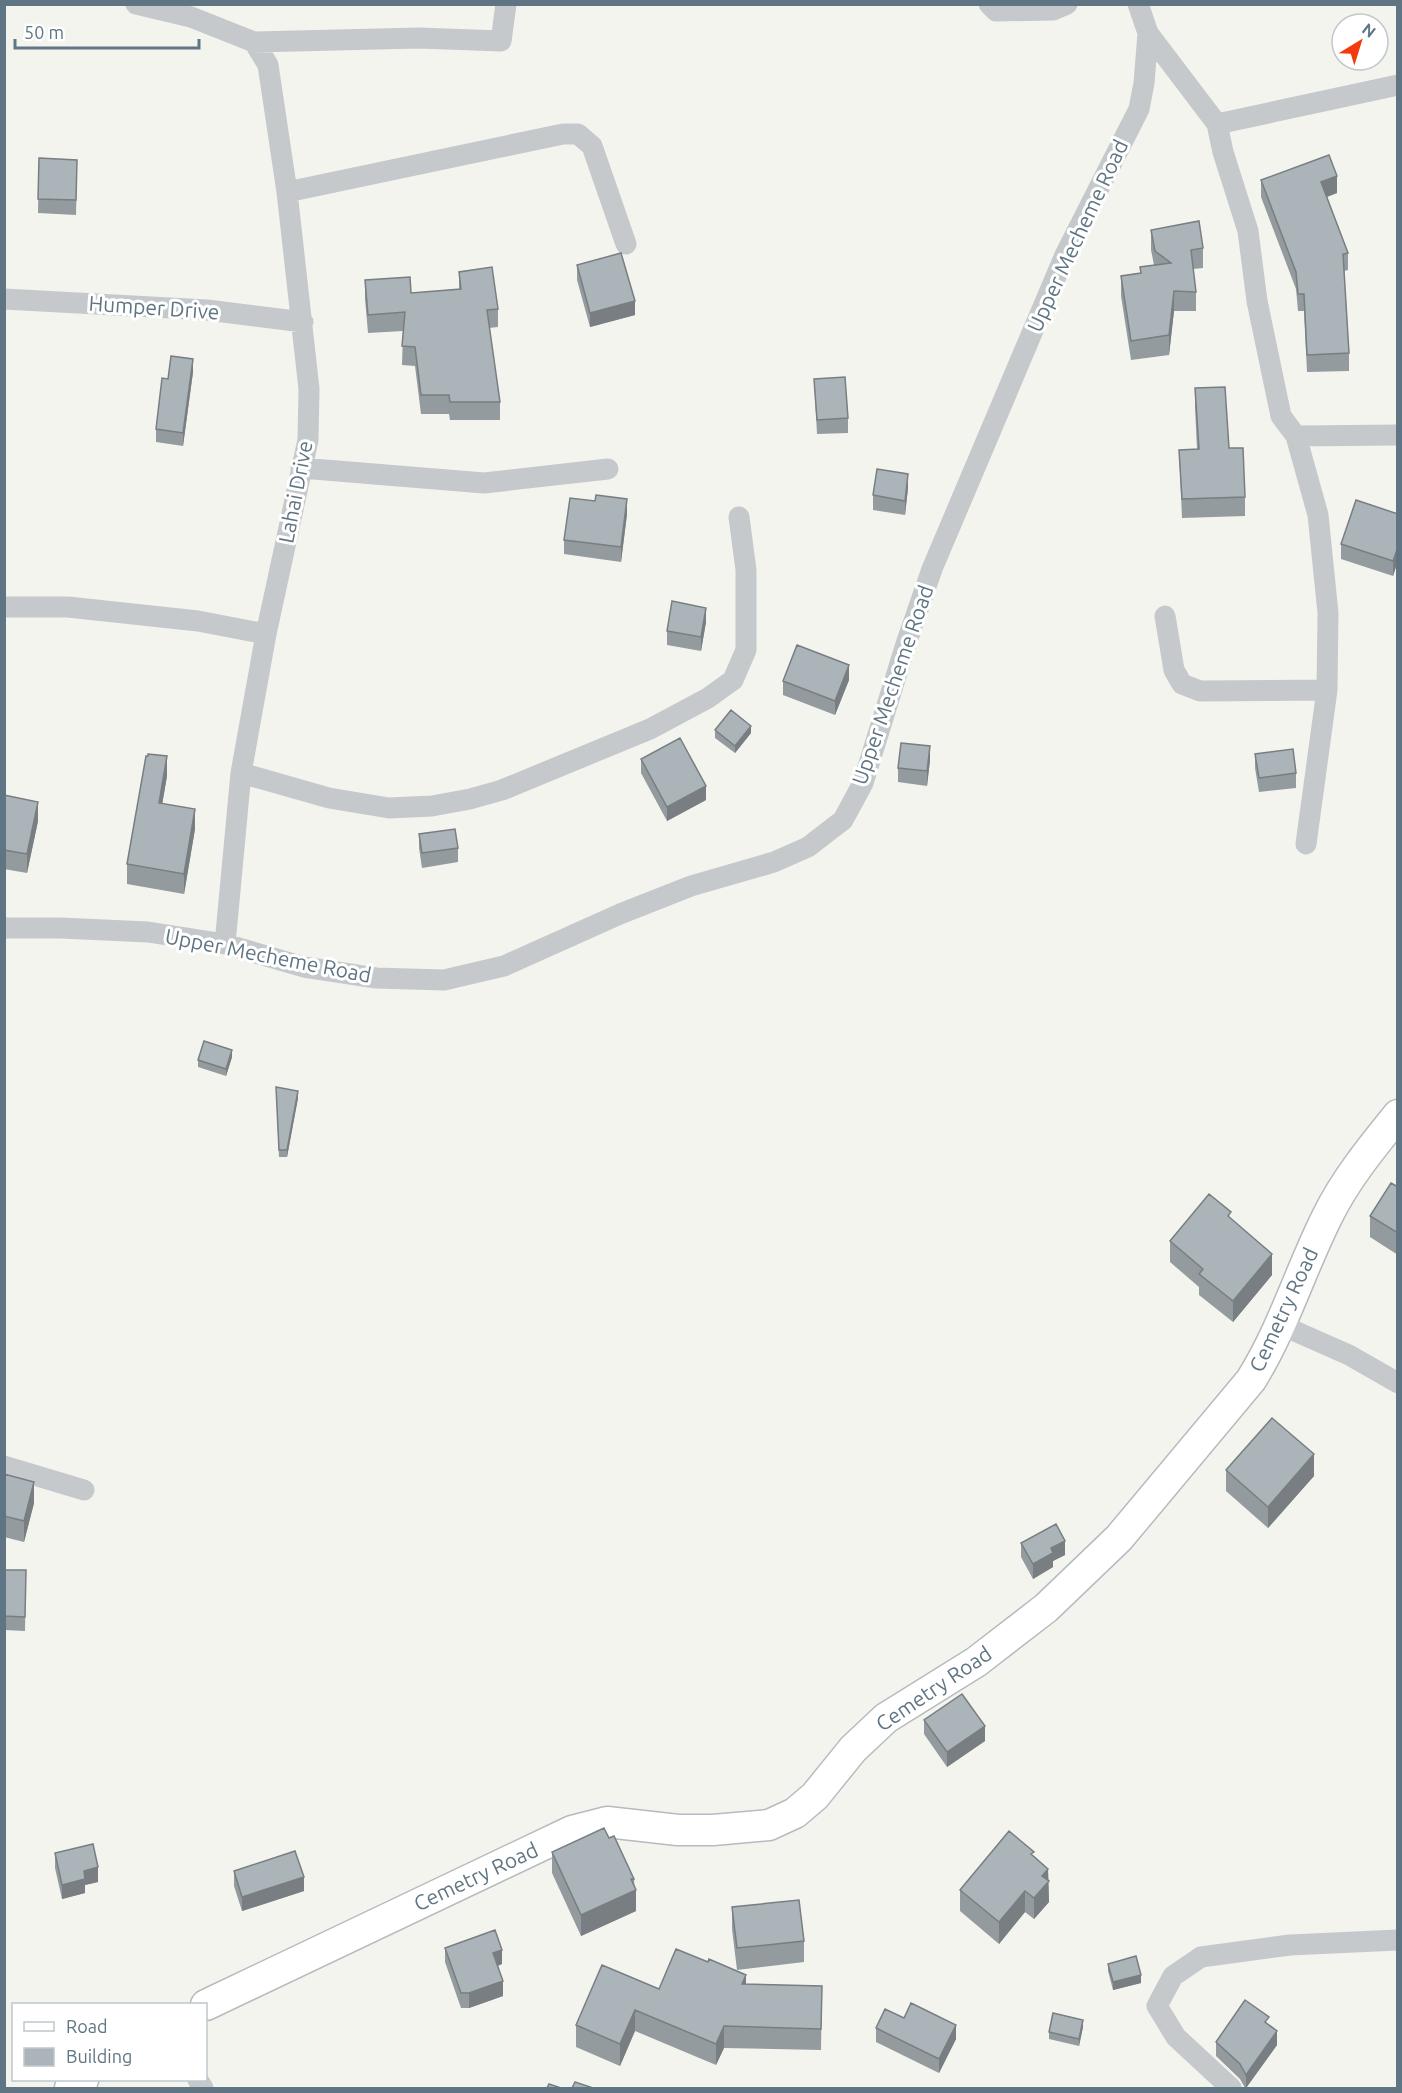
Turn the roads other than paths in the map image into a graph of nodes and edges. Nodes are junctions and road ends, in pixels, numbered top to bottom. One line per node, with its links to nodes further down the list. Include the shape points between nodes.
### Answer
1 (136, 4): 7 (street, via 191,17)
2 (506, 4): 7 (street, via 501,41 418,38)
3 (989, 4): 4 (street, via 996,11 1053,10)
4 (1067, 4)
5 (1138, 4): 6 (street, Upper Mecheme Road)
6 (1148, 33): 9 (street); 26 (street, Upper Mecheme Road, via 1139,109 1065,255 962,498 921,601 863,783 843,820 808,847 774,862 691,886 504,966 444,980 376,978 304,967)
7 (254, 42): 10 (street, Lahai Drive, via 268,65)
8 (1398, 85): 9 (street)
9 (1217, 124): 15 (street, via 1248,231 1257,301 1281,416)
10 (287, 192): 11 (street, via 578,134 592,146); 13 (street, Lahai Drive)
11 (627, 244)
12 (4, 299): 13 (street, Humper Drive, via 195,310)
13 (303, 322): 16 (street, Lahai Drive, via 309,389 308,440)
14 (1398, 435): 15 (street)
15 (1296, 436): 22 (street, via 1318,515 1328,613)
16 (302, 468): 17 (street, via 484,483); 21 (street, Lahai Drive)
17 (608, 469)
18 (739, 517): 23 (street, via 746,570 746,650 733,680 650,729 502,790 432,806 389,808 328,798)
19 (4, 607): 21 (street, via 68,607 198,621)
20 (1165, 616): 22 (street, via 1174,670 1182,684 1200,691)
21 (266, 634): 23 (street, Lahai Drive)
22 (1327, 690): 24 (street)
23 (241, 772): 26 (street, Lahai Drive)
24 (1306, 844)
25 (4, 928): 26 (street, Upper Mecheme Road, via 148,932)
26 (225, 944)
27 (1398, 1115): 28 (street, Cemetry Road, via 1361,1160 1327,1216)
28 (1281, 1325): 29 (street, via 1349,1355); 33 (street, Cemetry Road, via 1251,1380 1119,1538 1028,1622 976,1662 886,1718 795,1813 769,1825 713,1830 606,1822 573,1831)
29 (1398, 1383)
30 (4, 1466): 31 (street)
31 (84, 1490)
32 (1398, 1940): 34 (street, via 1290,1945 1201,1957 1173,1976 1157,2006 1176,2037)
33 (207, 2005)
34 (1231, 2088)

